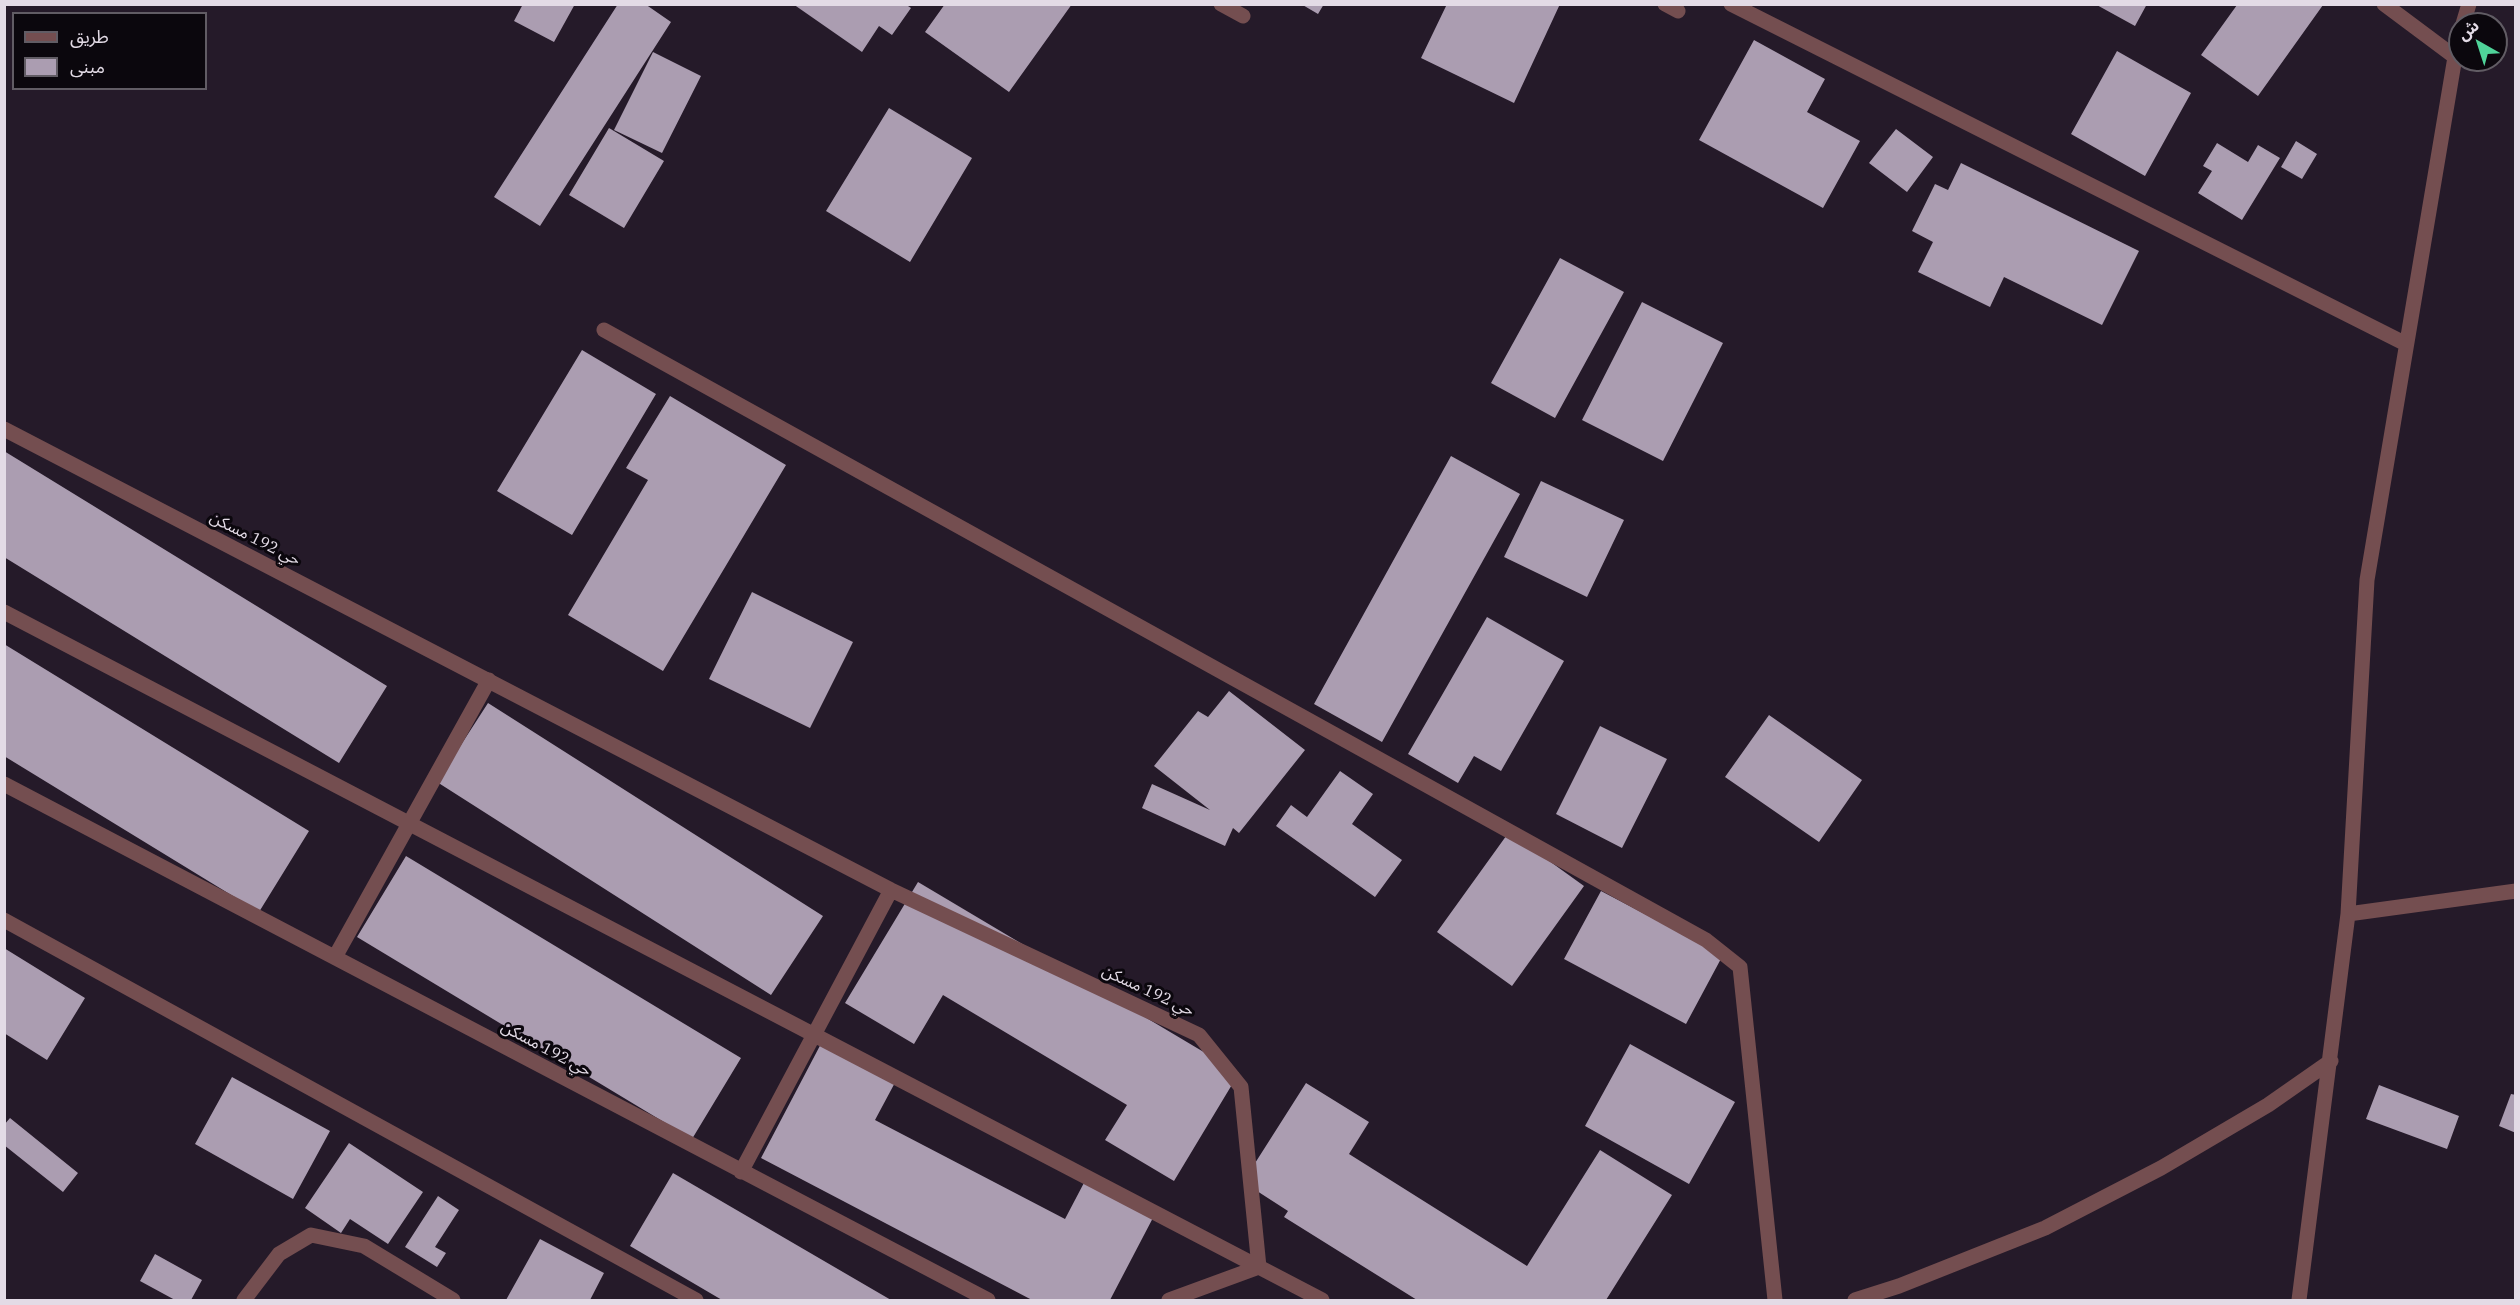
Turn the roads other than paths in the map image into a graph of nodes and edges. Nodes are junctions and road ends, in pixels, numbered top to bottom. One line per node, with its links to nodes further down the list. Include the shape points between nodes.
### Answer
1 (1221, 4): 4 (street)
2 (1731, 4): 8 (street)
3 (2384, 4): 5 (street)
4 (1243, 16)
5 (2448, 52)
6 (2451, 72): 8 (street)
7 (604, 330): 29 (street, via 1696,935 1740,967)
8 (2406, 344): 16 (street, via 2367,580)
9 (4, 429): 11 (street, حي 192 مسكن)
10 (4, 612): 13 (street)
11 (489, 680): 13 (street); 14 (street, حي 192 مسكن)
12 (4, 784): 18 (street, حي 192 مسكن)
13 (409, 823): 18 (street); 19 (street)
14 (891, 890): 19 (street); 22 (street, حي 192 مسكن, via 1199,1035 1241,1087)
15 (2516, 891): 16 (street)
16 (2348, 914): 20 (street)
17 (4, 920): 25 (street)
18 (335, 957): 21 (street, حي 192 مسكن)
19 (814, 1036): 21 (street); 22 (street)
20 (2331, 1061): 30 (street, via 2268,1105 2161,1168 2045,1228); 31 (street)
21 (741, 1172): 26 (street, حي 192 مسكن)
22 (1259, 1267): 27 (street); 28 (street)
23 (244, 1300): 24 (street, via 279,1254 311,1235 364,1246)
24 (453, 1300)
25 (696, 1300)
26 (988, 1300)
27 (1169, 1300)
28 (1322, 1300)
29 (1775, 1300)
30 (1856, 1300)
31 (2299, 1300)

